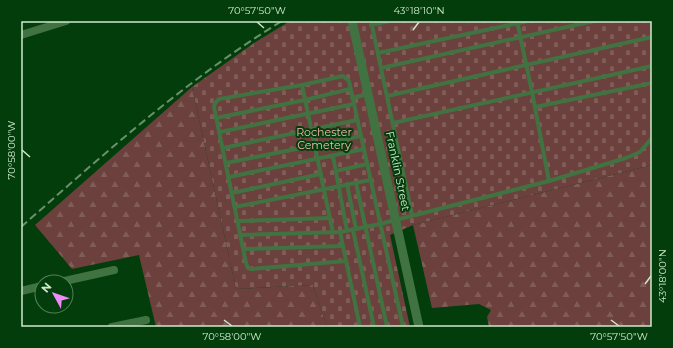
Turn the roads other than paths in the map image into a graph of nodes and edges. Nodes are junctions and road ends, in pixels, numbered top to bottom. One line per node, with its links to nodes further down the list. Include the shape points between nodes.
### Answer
1 (66, 21): 8 (street)
2 (352, 21): 19 (street, Franklin Street)
3 (390, 21): 7 (lane)
4 (528, 21): 6 (lane)
5 (594, 21): 9 (lane)
6 (517, 22): 9 (lane); 11 (lane)
7 (371, 23): 11 (lane)
8 (21, 35)
9 (521, 37): 12 (lane); 14 (lane)
10 (652, 37): 12 (lane)
11 (378, 54): 14 (lane)
12 (527, 65): 18 (lane); 20 (lane)
13 (652, 66): 18 (lane)
14 (381, 68): 20 (lane)
15 (652, 83): 24 (lane)
16 (302, 85): 17 (lane, via 343,76 348,81); 22 (lane); 26 (lane, via 219,99 214,107)
17 (350, 89): 21 (lane); 22 (lane)
18 (532, 92): 24 (lane); 28 (lane)
19 (369, 94): 21 (lane); 53 (street, Franklin Street)
20 (387, 96): 28 (lane)
21 (352, 98): 23 (lane)
22 (305, 100): 25 (lane); 26 (lane)
23 (354, 104): 25 (lane); 27 (lane)
24 (535, 107): 44 (lane)
25 (308, 113): 29 (lane); 30 (lane)
26 (216, 118): 30 (lane)
27 (357, 120): 29 (lane); 31 (lane)
28 (393, 123): 51 (lane)
29 (311, 129): 33 (lane); 34 (lane)
30 (220, 132): 34 (lane)
31 (360, 136): 33 (lane); 35 (lane)
32 (652, 138): 44 (lane, via 640,152 633,155)
33 (315, 145): 37 (lane); 38 (lane)
34 (223, 148): 38 (lane)
35 (364, 150): 36 (lane); 39 (lane)
36 (333, 156): 37 (lane); 40 (lane)
37 (318, 159): 41 (lane); 42 (lane)
38 (226, 163): 42 (lane)
39 (367, 164): 40 (lane); 43 (lane)
40 (336, 171): 47 (lane)
41 (321, 174): 48 (lane); 49 (lane)
42 (229, 177): 49 (lane)
43 (370, 180): 45 (lane); 55 (lane)
44 (549, 181): 51 (lane)
45 (356, 183): 46 (lane); 56 (lane)
46 (347, 184): 47 (lane); 57 (lane)
47 (339, 186): 48 (lane); 58 (lane)
48 (324, 189): 50 (lane); 52 (lane)
49 (232, 193): 50 (lane)
50 (236, 207): 54 (lane)
51 (412, 215): 53 (lane)
52 (330, 218): 54 (lane); 60 (lane)
53 (396, 219): 55 (lane); 75 (street, Franklin Street)
54 (238, 221): 61 (lane)
55 (380, 224): 56 (lane); 74 (lane)
56 (365, 227): 57 (lane); 73 (lane)
57 (354, 230): 58 (lane); 72 (lane)
58 (347, 231): 59 (lane)
59 (340, 232): 60 (lane); 62 (lane)
60 (333, 233): 61 (lane)
61 (241, 235): 63 (lane)
62 (343, 246): 63 (lane); 64 (lane)
63 (244, 249): 64 (lane, via 247,266 252,269)
64 (346, 261): 71 (lane)
65 (114, 270): 66 (street)
66 (74, 279)
67 (34, 288): 68 (street)
68 (21, 291)
69 (146, 320): 70 (street)
70 (112, 327)
71 (360, 327)
72 (374, 327)
73 (387, 327)
74 (403, 327)
75 (419, 327)

